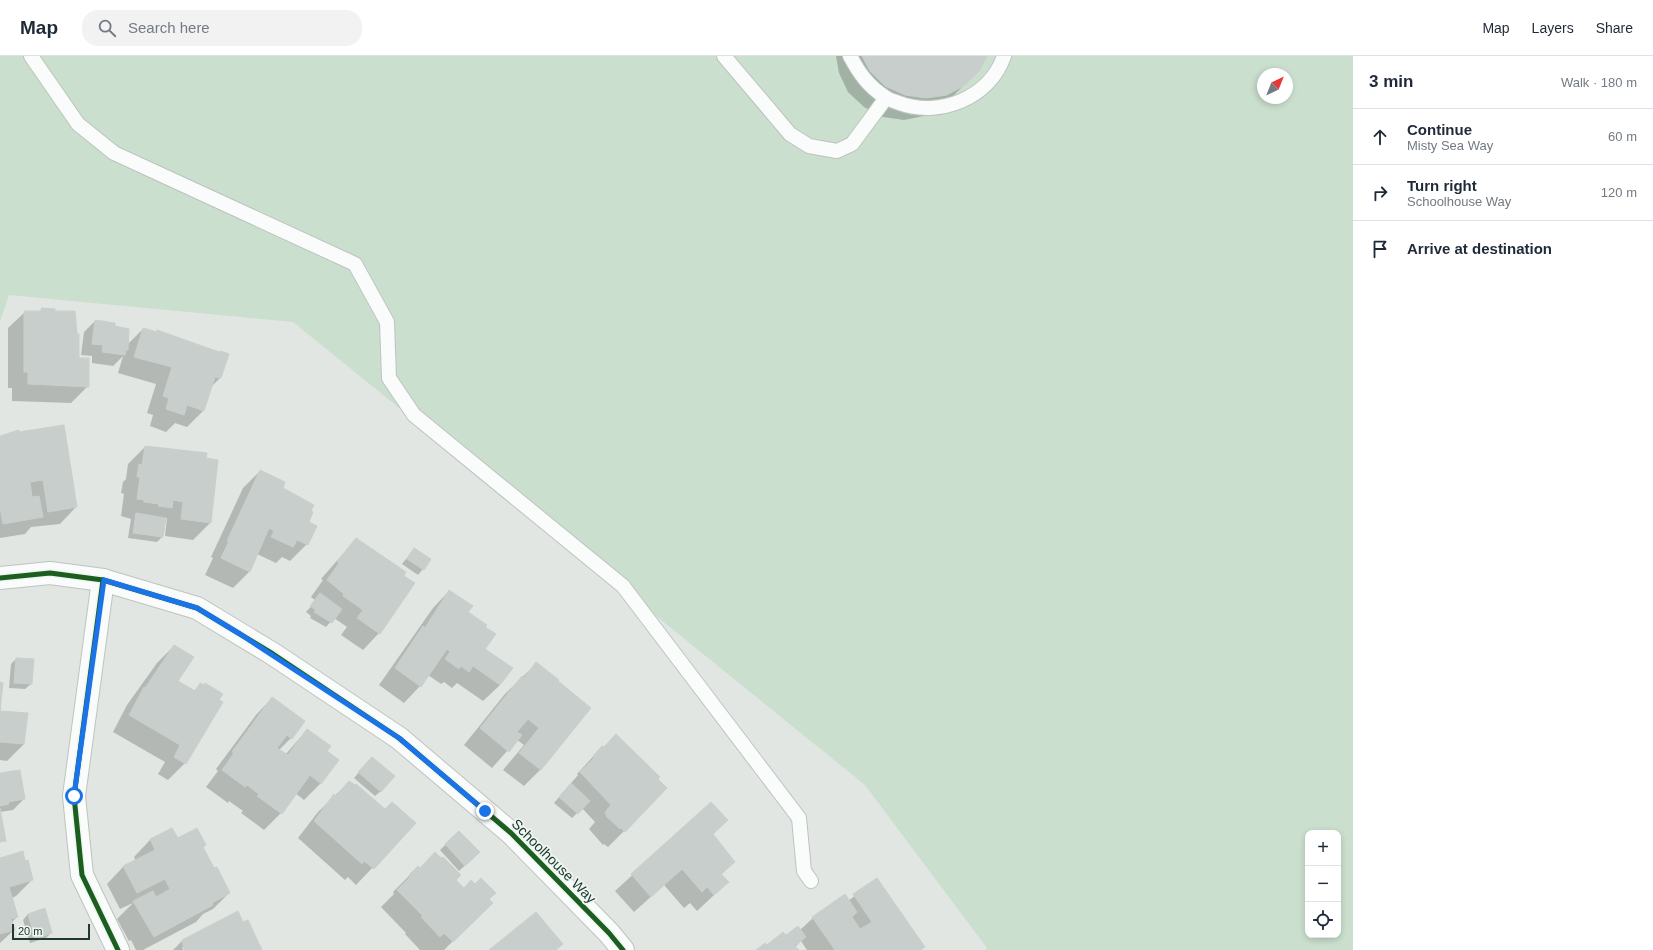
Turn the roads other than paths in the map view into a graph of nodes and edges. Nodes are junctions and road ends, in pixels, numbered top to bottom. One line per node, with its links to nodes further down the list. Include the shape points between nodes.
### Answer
1 (31, 56): 8 (lane, via 78,124 114,152 354,264 387,322 389,378 414,416 623,586 799,818 804,871)
2 (724, 56): 5 (lane, via 790,134 808,146 837,151 852,144)
3 (850, 56): 5 (lane, via 864,80)
4 (1004, 56): 5 (lane, via 985,86 963,101 938,109 911,107)
5 (886, 98)
6 (0, 578): 7 (street, Schoolhouse Way, via 50,573)
7 (104, 580): 9 (street, via 74,796 82,875); 10 (street, Schoolhouse Way, via 197,608 273,654 399,738 511,833)
8 (811, 881)
9 (118, 950)
10 (623, 950)

